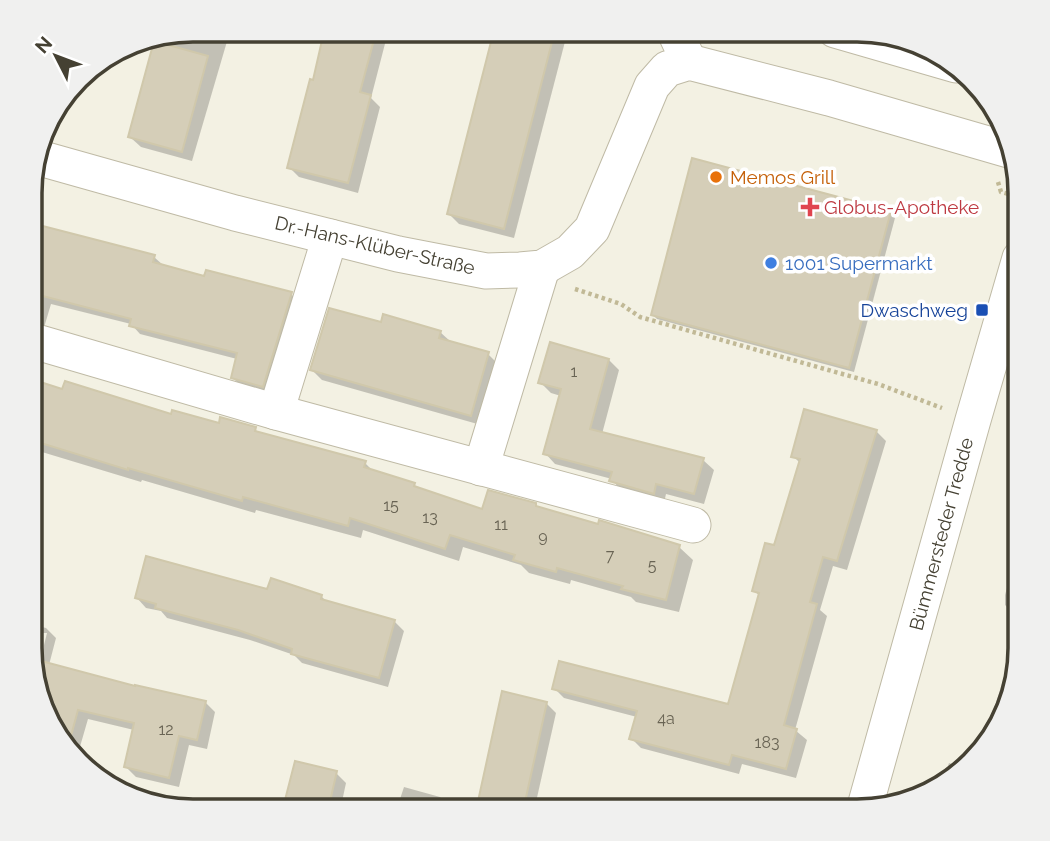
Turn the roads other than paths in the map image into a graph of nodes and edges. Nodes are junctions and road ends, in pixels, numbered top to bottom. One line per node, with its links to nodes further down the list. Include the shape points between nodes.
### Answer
1 (682, 47): 2 (street, Dr.-Hans-Klüber-Straße, via 830,98); 5 (street, Dr.-Hans-Klüber-Straße, via 652,86 592,229 570,252)
2 (1001, 148)
3 (46, 160): 4 (street, Dr.-Hans-Klüber-Straße)
4 (330, 237): 5 (street, Dr.-Hans-Klüber-Straße, via 486,271); 8 (street)
5 (542, 268): 9 (street)
6 (1008, 299): 11 (street, Bümmersteder Tredde)
7 (42, 344): 8 (street)
8 (276, 412): 9 (street)
9 (481, 468): 10 (street)
10 (692, 526)
11 (867, 798)

